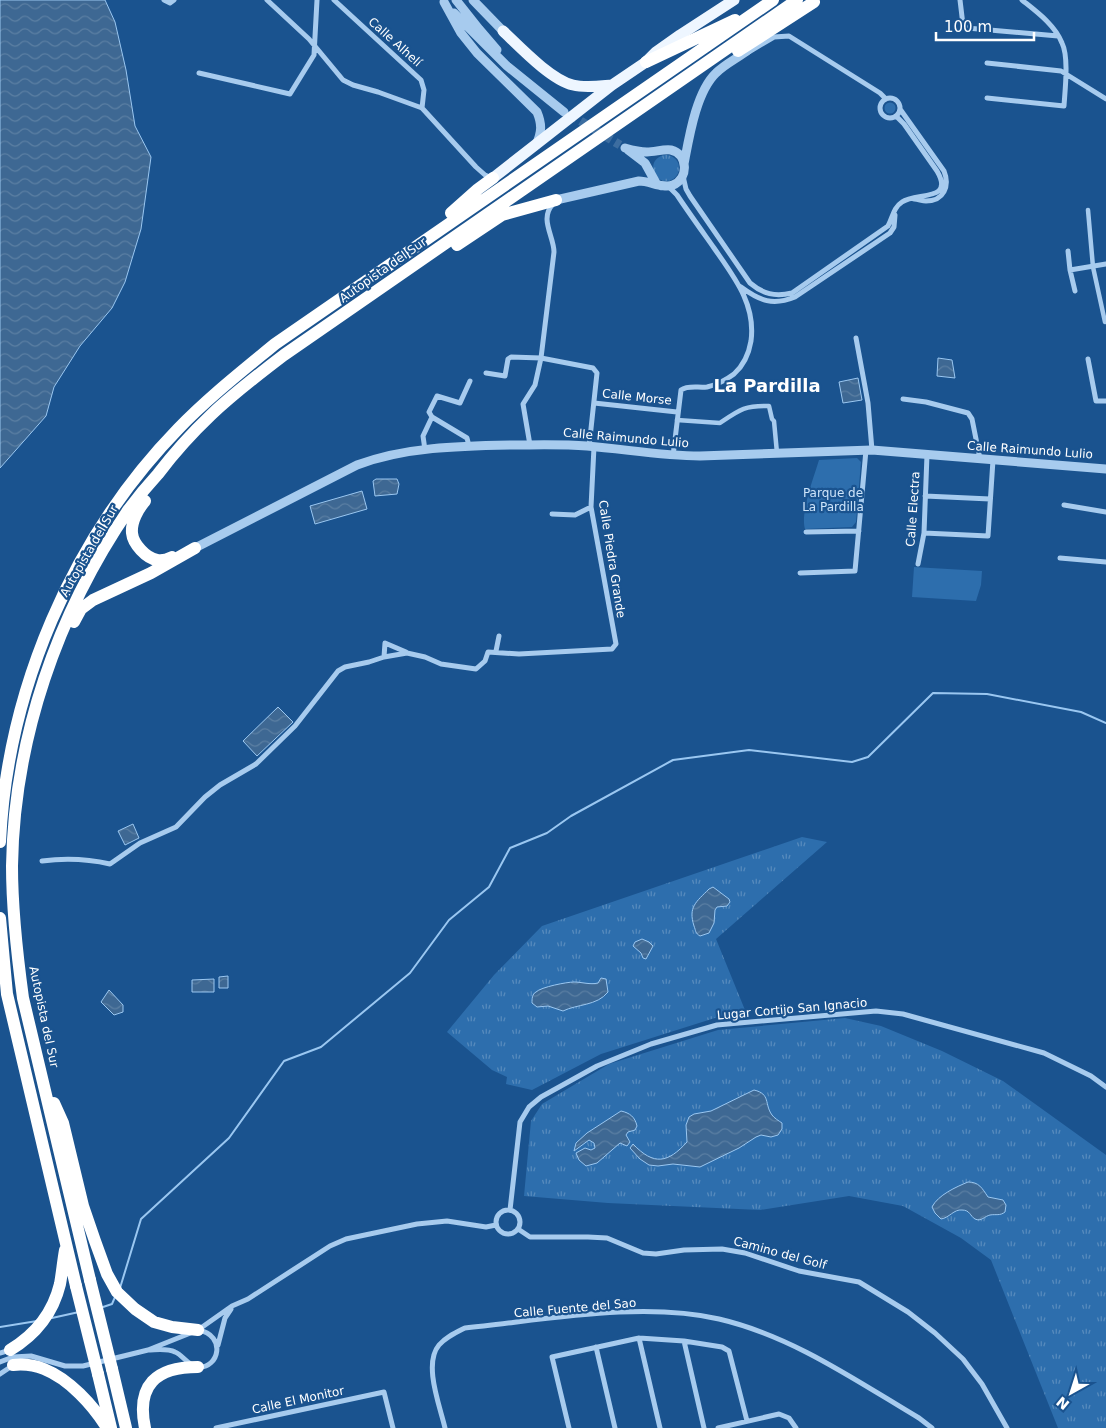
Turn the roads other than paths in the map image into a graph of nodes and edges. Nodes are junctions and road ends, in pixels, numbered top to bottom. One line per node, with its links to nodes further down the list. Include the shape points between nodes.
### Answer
1 (164, 0): 13 (street)
2 (267, 0): 17 (street)
3 (316, 0): 17 (street)
4 (334, 0): 28 (street, Calle Alhelí, via 421,80 424,90)
5 (456, 0): 24 (street, via 478,29)
6 (473, 0): 15 (street)
7 (734, 0): 19 (main road)
8 (797, 0): 29 (highway, Autopista del Sur)
9 (960, 0): 16 (street, via 967,28)
10 (1022, 0): 16 (street)
11 (443, 1): 24 (street, via 487,47); 33 (street, via 477,53 537,112 542,130)
12 (816, 1): 18 (street); 29 (highway, via 706,73)
13 (172, 2)
14 (769, 3): 19 (highway); 51 (highway, Autopista del Sur)
15 (503, 31): 23 (main road, via 557,78 573,85)
16 (1058, 36): 22 (street, via 1063,43)
17 (314, 46): 21 (street, via 314,55 290,94); 28 (street, via 343,80)
18 (738, 58): 26 (street, via 774,37 788,36); 34 (street, via 716,72 705,87)
19 (646, 62): 23 (main road)
20 (987, 63): 22 (street, via 1061,71)
21 (199, 73)
22 (1067, 75): 25 (street, via 1064,106); 27 (street)
23 (612, 85): 33 (main road)
24 (534, 88): 31 (street)
25 (987, 98)
26 (886, 99): 30 (street, via 896,100); 32 (street, via 880,106 880,112 888,118)
27 (1106, 99)
28 (422, 108): 35 (street)
29 (641, 108): 52 (highway, Autopista del Sur)
30 (900, 109): 32 (street); 47 (street, via 944,171 946,187 943,194 936,199 904,203 897,210 890,233 795,297 783,302 770,302 758,299)
31 (564, 112)
32 (896, 116): 36 (street, via 937,171 941,178 940,188 930,196 903,201 895,208 888,226 792,293 782,296 761,291 750,283 690,196)
33 (536, 146): 37 (main road)
34 (684, 164): 36 (street); 38 (street, via 680,156 671,150 647,152 622,147 644,163)
35 (476, 167): 37 (street); 40 (street, via 482,181)
36 (683, 176): 39 (street)
37 (493, 178): 40 (highway)
38 (656, 183): 39 (street); 41 (street, via 639,181)
39 (668, 186): 47 (street)
40 (478, 189): 51 (highway, via 448,216 338,293)
41 (556, 200): 52 (highway, via 502,215 352,316); 53 (street, via 546,219 554,252)
42 (1088, 210): 45 (street)
43 (1068, 251): 46 (street)
44 (1106, 264): 45 (street)
45 (1093, 267): 46 (street); 49 (street)
46 (1070, 270): 48 (street)
47 (741, 288): 60 (street, via 752,322 750,348 745,361 722,382 681,390)
48 (1075, 292)
49 (1105, 322)
50 (856, 338): 67 (street, via 868,402)
51 (274, 344): 94 (highway, Autopista del Sur, via 201,406 154,455 120,500 70,581 52,619 24,697 7,776)
52 (284, 355): 73 (highway, Autopista del Sur, via 211,415)
53 (541, 358): 55 (street, via 511,357 505,376); 59 (street, Calle Piedra Grande, via 596,370); 63 (street, via 536,385 524,404)
54 (1088, 359): 58 (street, via 1096,401)
55 (486, 373)
56 (470, 381): 61 (street, via 460,403 437,396 429,412)
57 (903, 399): 71 (street, via 968,414 972,419)
58 (1106, 401)
59 (594, 403): 60 (street, Calle Morse); 65 (street, Calle Piedra Grande)
60 (677, 412): 62 (street)
61 (432, 417): 64 (street, via 467,438); 66 (street, via 423,436)
62 (677, 420): 68 (street, via 720,423 752,406 769,406); 70 (street)
63 (530, 445): 64 (street, Calle Raimundo Lulio); 65 (street, Calle Raimundo Lulio)
64 (469, 446): 66 (street, Calle Raimundo Lulio)
65 (592, 447): 70 (street, Calle Raimundo Lulio); 78 (street, Calle Piedra Grande)
66 (425, 450): 84 (street, Calle Raimundo Lulio, via 381,456 356,465)
67 (869, 450): 68 (street, Calle Raimundo Lulio); 69 (street, Calle Raimundo Lulio); 81 (street)
68 (777, 454): 70 (street, Calle Raimundo Lulio)
69 (927, 455): 71 (street, Calle Raimundo Lulio); 75 (street, Calle Electra)
70 (672, 456)
71 (980, 459): 72 (street, Calle Raimundo Lulio)
72 (993, 460): 74 (street, Calle Raimundo Lulio); 76 (street)
73 (166, 464): 84 (highway, via 158,483 134,519 132,533 136,545 146,555 158,560); 93 (highway, Autopista del Sur, via 130,508 82,587)
74 (1106, 469)
75 (925, 496): 76 (street); 83 (street, Calle Electra)
76 (990, 499): 83 (street, via 988,536)
77 (1064, 505): 79 (street)
78 (591, 507): 80 (street, via 575,515); 90 (street, Calle Piedra Grande, via 616,644 612,649 547,653)
79 (1106, 512)
80 (552, 514)
81 (859, 531): 82 (street); 88 (street, via 855,570)
82 (806, 532)
83 (924, 533): 87 (street, Calle Electra)
84 (196, 548): 93 (highway, via 81,609 50,682)
85 (1060, 558): 86 (street)
86 (1106, 562)
87 (918, 564)
88 (800, 573)
89 (499, 636): 90 (street)
90 (496, 651): 91 (street, via 488,652 476,669 441,664)
91 (407, 653): 92 (street); 92 (street, via 385,643)
92 (384, 657): 96 (street, via 338,671 296,726 256,764 205,797 176,827 140,843 110,864 92,860)
93 (36, 702): 100 (highway, Autopista del Sur, via 19,781 13,885 23,998)
94 (0, 836): 95 (highway, Autopista del Sur)
95 (0, 842)
96 (42, 861)
97 (0, 918): 99 (highway)
98 (0, 976): 99 (highway)
99 (7, 994): 105 (highway)
100 (44, 1084): 107 (highway, via 64,1123 83,1206 107,1274 117,1292 154,1322); 122 (highway, Autopista del Sur, bridge)
101 (1106, 1087): 102 (street, Lugar Cortijo San Ignacio, via 1044,1053 902,1014 876,1011 717,1025 651,1044 597,1066 529,1106 520,1122)
102 (510, 1210): 103 (street, via 500,1212); 104 (street, Lugar Cortijo San Ignacio, via 518,1215)
103 (496, 1225): 104 (street, via 500,1232 508,1235); 106 (street, via 486,1227 448,1221 346,1239)
104 (518, 1229): 136 (street, Camino del Golf, via 530,1237 607,1238 643,1253 722,1248 799,1271 859,1282 908,1312 963,1359 982,1384)
105 (66, 1245): 111 (highway, via 60,1284 50,1310 30,1336); 121 (highway, bridge)
106 (232, 1306): 107 (street); 113 (street, via 225,1318)
107 (198, 1330): 112 (street); 113 (street, via 211,1336)
108 (639, 1338): 109 (street); 110 (street); 130 (street)
109 (684, 1341): 118 (street, via 729,1351); 131 (street)
110 (596, 1347): 128 (street, via 552,1357); 129 (street)
111 (9, 1350): 115 (street)
112 (148, 1350): 114 (street, via 75,1367); 116 (street, via 177,1352)
113 (217, 1350): 116 (street, via 208,1364)
114 (42, 1359): 115 (street); 115 (street, via 23,1355)
115 (4, 1362): 117 (street); 120 (highway, via 33,1366 52,1373 84,1398)
116 (198, 1367): 123 (highway, via 172,1369 149,1385 142,1398)
117 (0, 1374)
118 (747, 1421): 132 (street); 133 (street); 134 (street, via 779,1414 788,1418)
119 (245, 1422): 124 (street, Calle El Monitor); 125 (street); 126 (street, Calle El Monitor, via 384,1392)
120 (107, 1428)
121 (111, 1428)
122 (126, 1428)
123 (145, 1428)
124 (216, 1428)
125 (246, 1428)
126 (393, 1428)
127 (445, 1428): 135 (street, Calle Fuente del Sao, via 432,1362 438,1346 449,1336 465,1328 604,1313 645,1312 718,1319 786,1342)
128 (569, 1428)
129 (615, 1428)
130 (660, 1428)
131 (704, 1428)
132 (718, 1428)
133 (749, 1428)
134 (796, 1428)
135 (932, 1428)
136 (1007, 1428)

